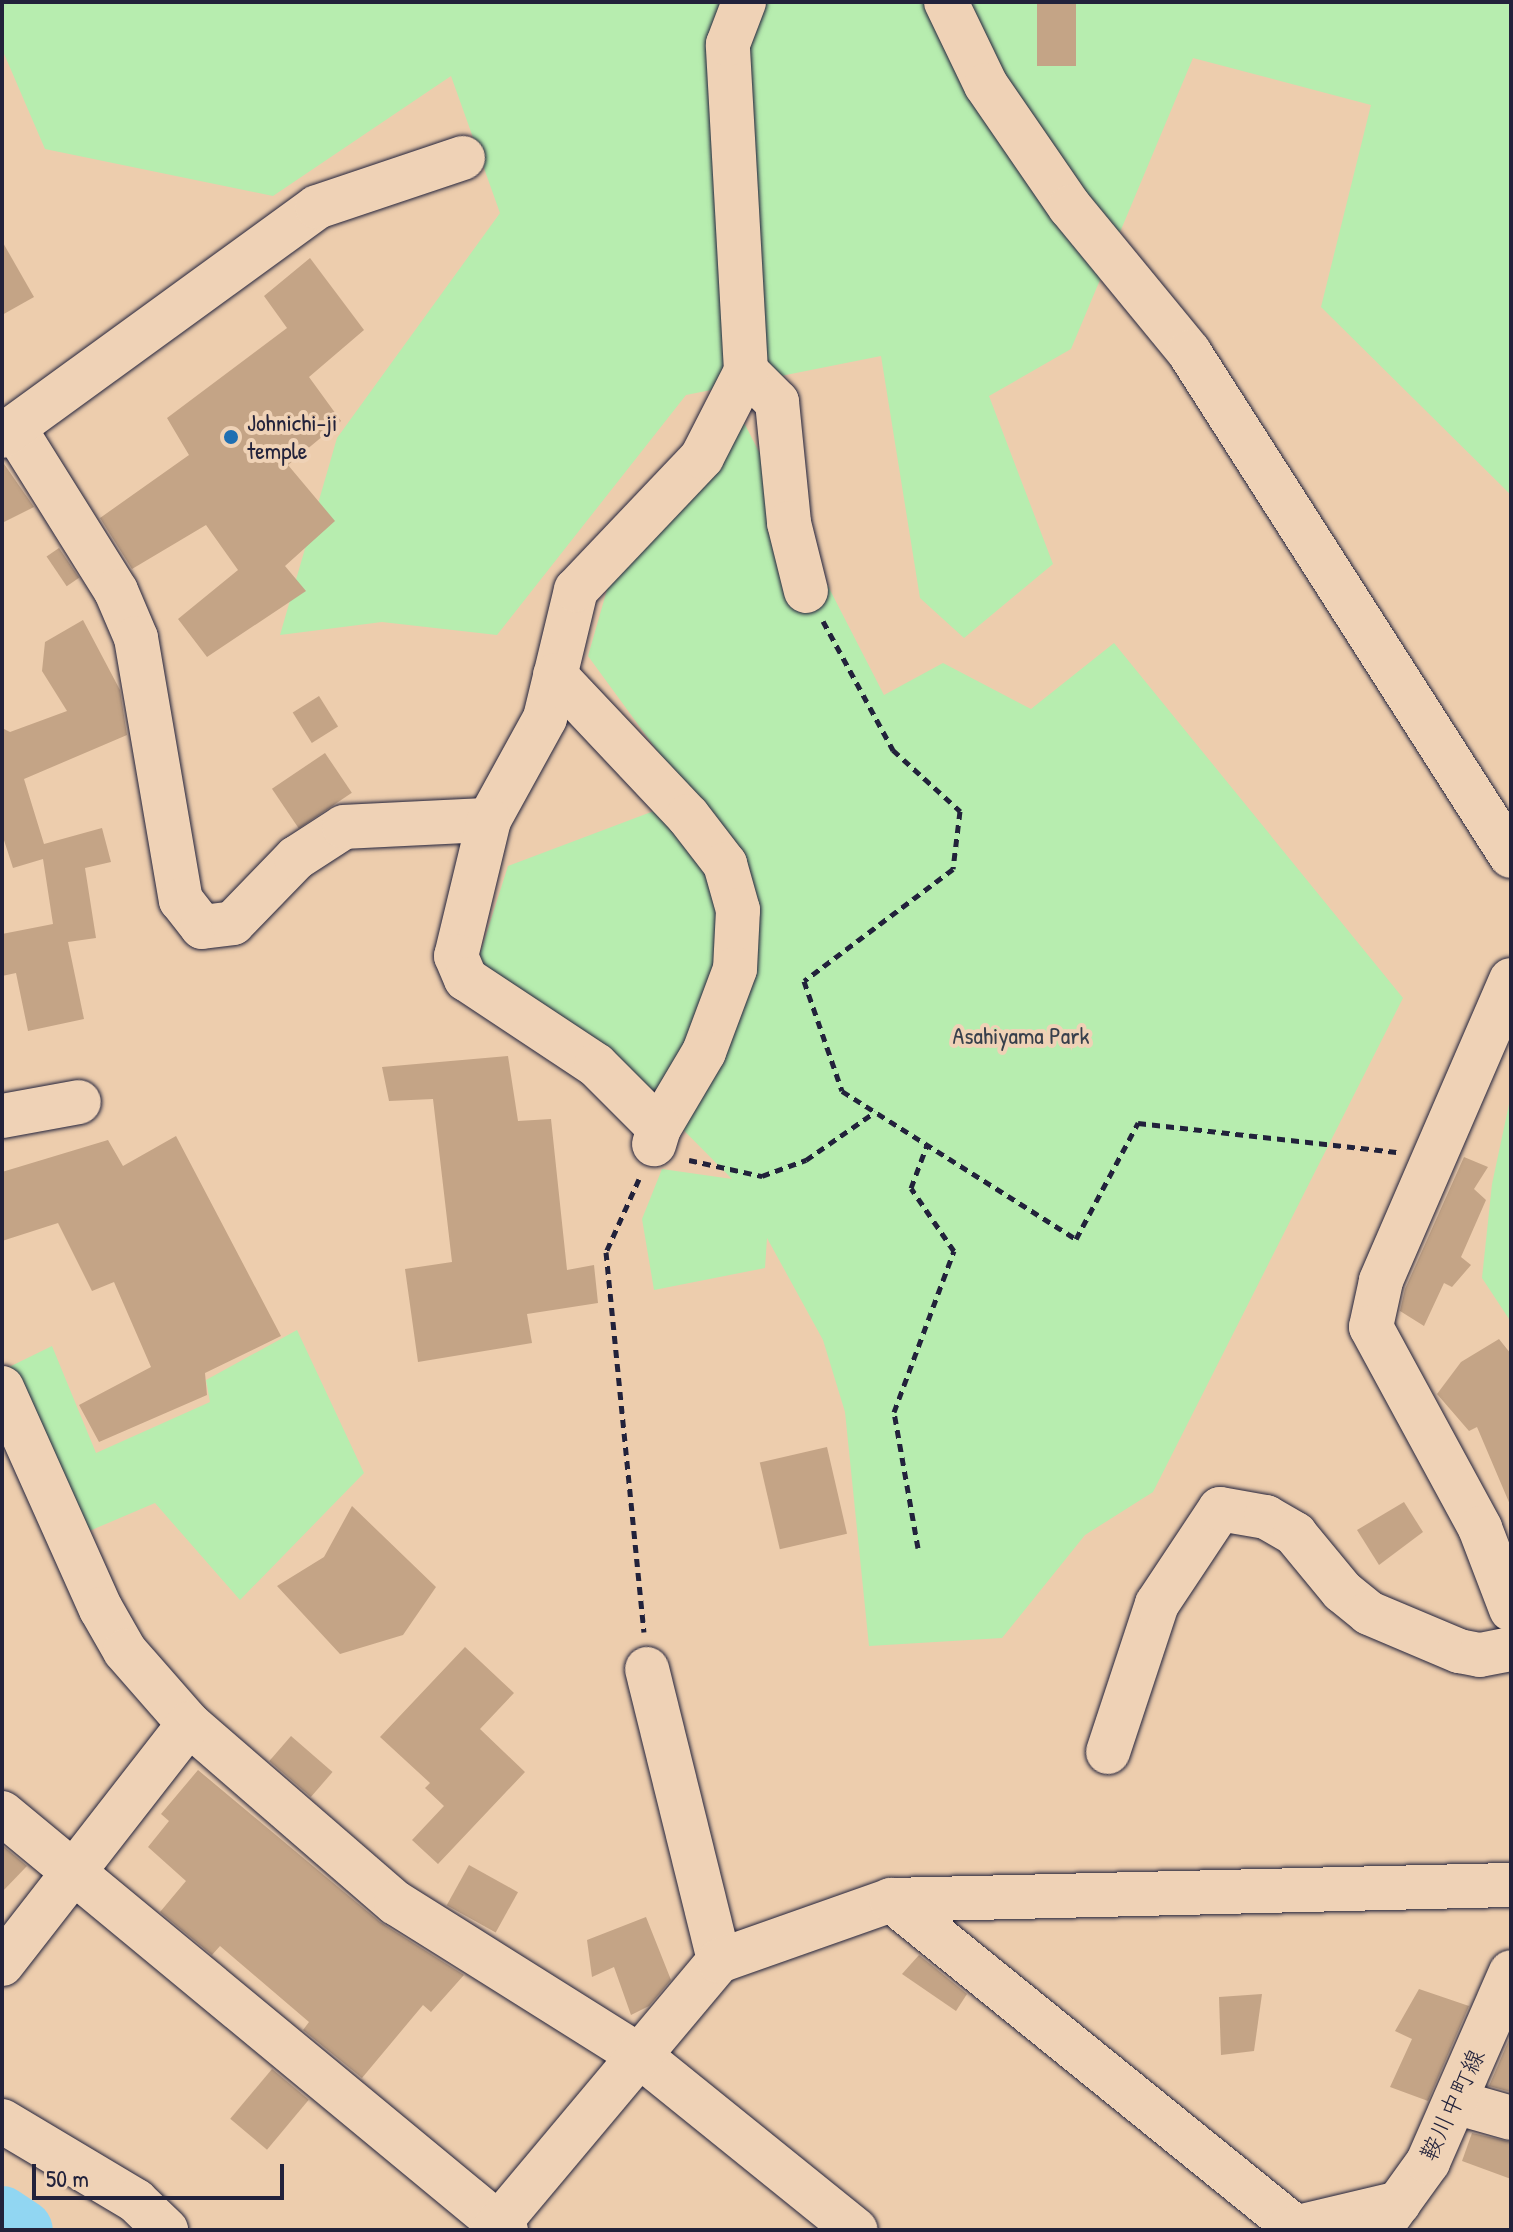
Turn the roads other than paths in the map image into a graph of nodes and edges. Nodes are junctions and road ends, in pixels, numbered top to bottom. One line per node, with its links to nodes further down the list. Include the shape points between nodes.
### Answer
1 (744, 2): 4 (street, via 728,44)
2 (946, 2): 9 (street, via 986,85 1070,207 1189,352)
3 (463, 158): 5 (street, via 317,207)
4 (746, 371): 6 (street, via 777,402 789,523); 7 (street, via 702,457 576,590)
5 (9, 434): 8 (street, via 116,591 136,638 181,900 202,927 233,923 296,858 344,827)
6 (806, 591)
7 (555, 675): 8 (street, via 545,718); 8 (street, via 688,816 725,864 738,910 735,969 704,1052 657,1136 596,1065 466,979 456,956)
8 (489, 820)
9 (1511, 856)
10 (1511, 980): 14 (street, via 1381,1281 1371,1327 1480,1528)
11 (79, 1102): 12 (street)
12 (2, 1116)
13 (2, 1388): 17 (street, via 101,1609 125,1651)
14 (1511, 1609)
15 (1511, 1649): 18 (street, via 1480,1655 1459,1651 1369,1613 1295,1534 1266,1517 1220,1509 1157,1604)
16 (647, 1669): 23 (street)
17 (189, 1724): 20 (street); 26 (street, via 396,1903)
18 (1108, 1752)
19 (2, 1813): 20 (street)
20 (73, 1869): 24 (street); 31 (street)
21 (1511, 1885): 22 (street)
22 (891, 1900): 23 (street); 32 (street)
23 (719, 1961): 26 (street)
24 (2, 1964)
25 (1511, 1972): 27 (street, 鞍川中町線)
26 (640, 2056): 31 (street); 34 (street)
27 (1455, 2102): 28 (street); 30 (street, 鞍川中町線, via 1428,2162)
28 (1511, 2118)
29 (2, 2121): 33 (street, via 136,2201)
30 (1389, 2216): 32 (street)
31 (499, 2228)
32 (1290, 2229)
33 (166, 2230)
34 (856, 2230)

